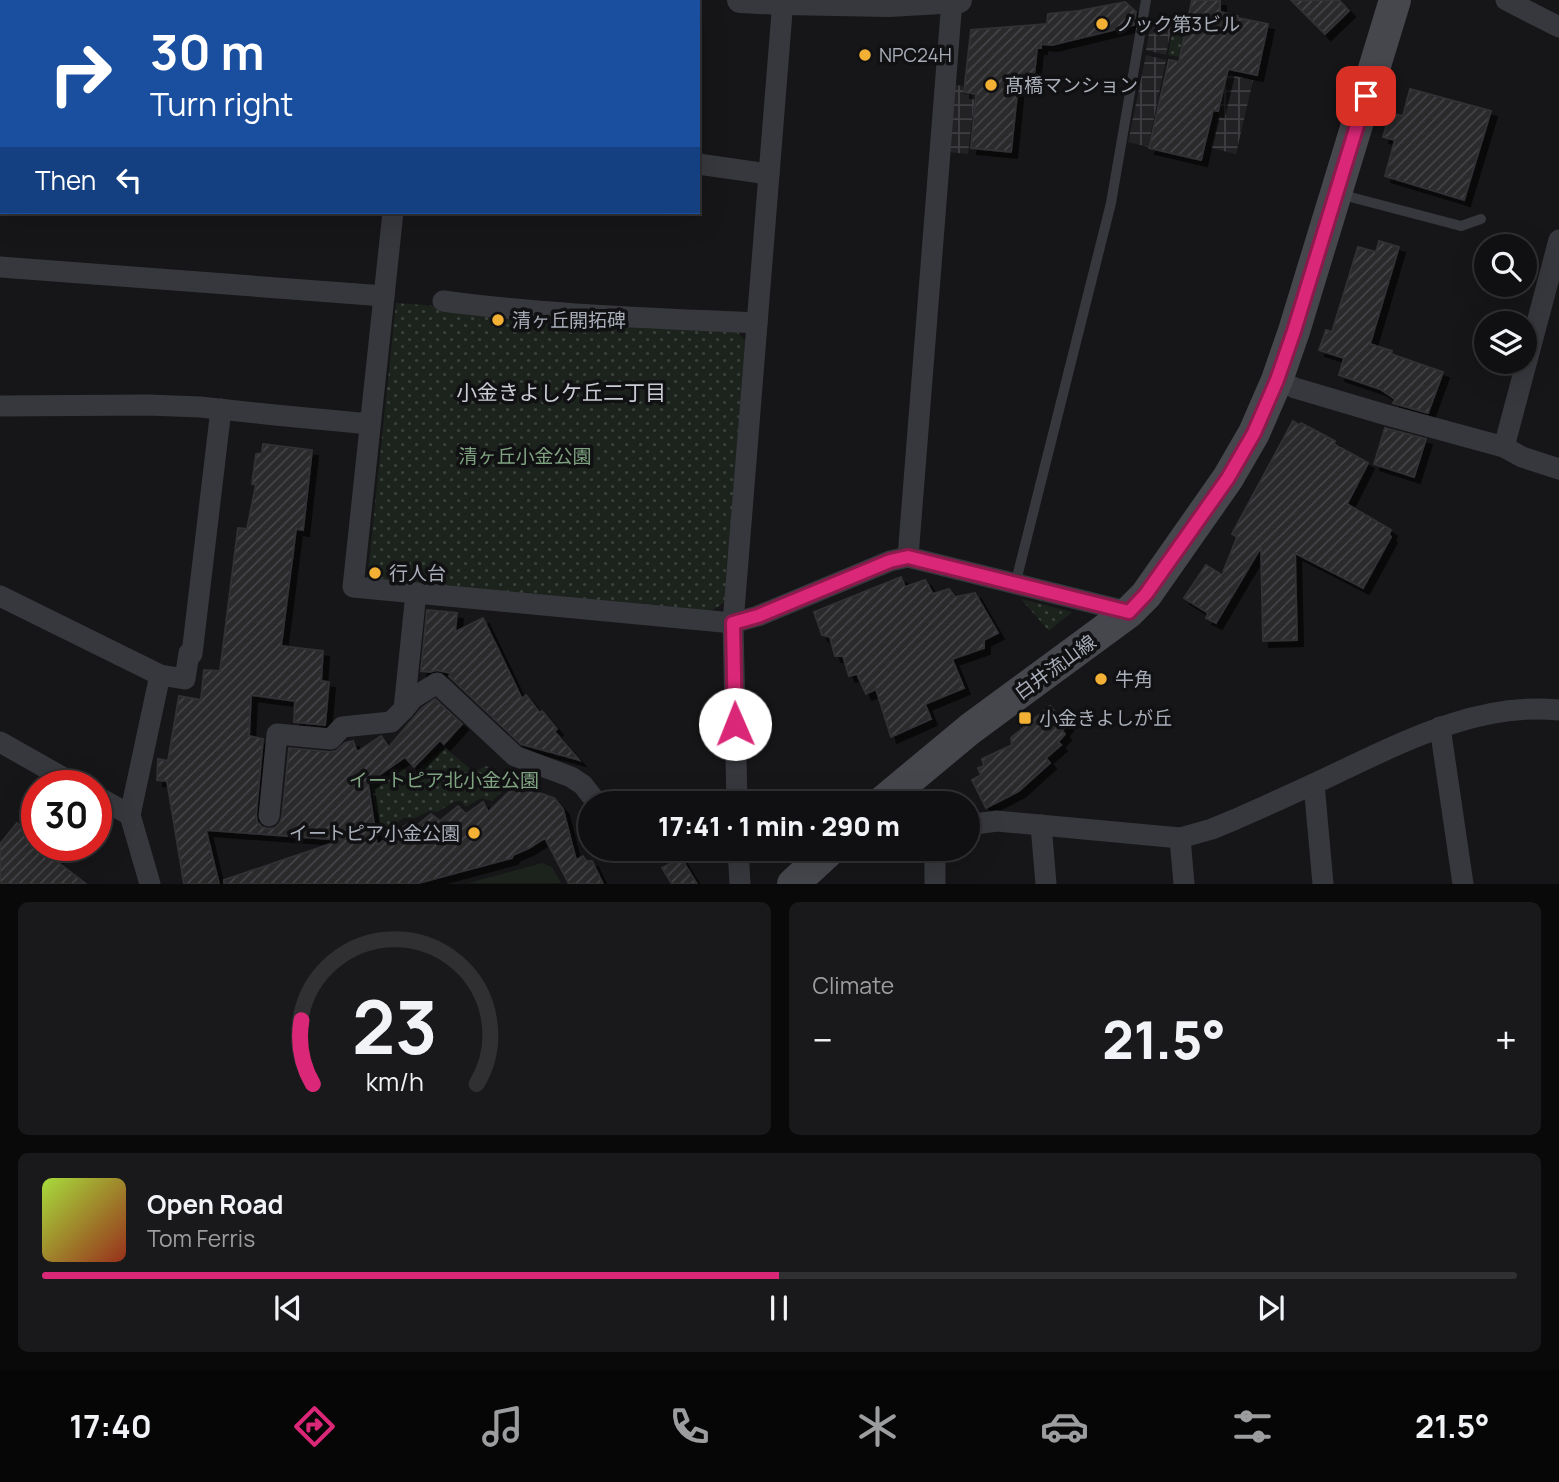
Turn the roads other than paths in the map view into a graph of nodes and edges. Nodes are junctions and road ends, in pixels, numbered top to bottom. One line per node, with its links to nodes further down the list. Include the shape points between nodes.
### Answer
1 (740, 0): 7 (street)
2 (952, 0): 3 (street); 7 (street, via 889,4); 26 (street)
3 (959, 0)
4 (1146, 0): 27 (lane, via 1111,203)
5 (1395, 0): 11 (main road, 白井流山線)
6 (1506, 0): 8 (street)
7 (783, 1): 10 (street)
8 (1559, 27)
9 (700, 164): 10 (street)
10 (769, 174): 19 (street)
11 (1336, 193): 13 (lane, via 1461,226); 20 (main road, 白井流山線)
12 (394, 214): 17 (street)
13 (1481, 219)
14 (1559, 240): 16 (street)
15 (0, 267): 17 (street)
16 (1552, 294): 24 (street)
17 (384, 296): 23 (street)
18 (443, 301): 19 (street)
19 (757, 323): 31 (street)
20 (1277, 380): 24 (street); 30 (main road, 白井流山線, via 1228,478)
21 (0, 406): 22 (street)
22 (221, 409): 23 (street); 32 (street, via 192,654 185,679)
23 (370, 424): 28 (street, via 354,587)
24 (1504, 447): 25 (street)
25 (1559, 469)
26 (908, 557): 27 (street); 31 (street)
27 (1015, 585): 30 (street)
28 (416, 593): 31 (street); 33 (street)
29 (0, 596): 32 (street)
30 (1129, 612): 41 (main road, 白井流山線, via 970,729)
31 (733, 623): 40 (street)
32 (160, 675): 43 (street)
33 (404, 709): 39 (street, via 436,683 515,756 571,777); 44 (street, via 391,722 342,727 331,739 277,734)
34 (1559, 710): 35 (street, via 1508,711)
35 (1440, 727): 38 (street); 58 (street)
36 (0, 742): 37 (street)
37 (50, 770)
38 (1314, 784): 47 (street); 57 (street)
39 (588, 791)
40 (737, 791)
41 (904, 791)
42 (112, 805): 43 (street)
43 (130, 815): 51 (street)
44 (269, 816)
45 (980, 823): 46 (street)
46 (1041, 825): 47 (street); 55 (street)
47 (1180, 838): 56 (street)
48 (739, 861): 52 (street)
49 (818, 861): 53 (main road)
50 (935, 861): 54 (street)
51 (150, 884)
52 (740, 884)
53 (793, 884)
54 (935, 884)
55 (1046, 884)
56 (1184, 884)
57 (1323, 884)
58 (1463, 884)

